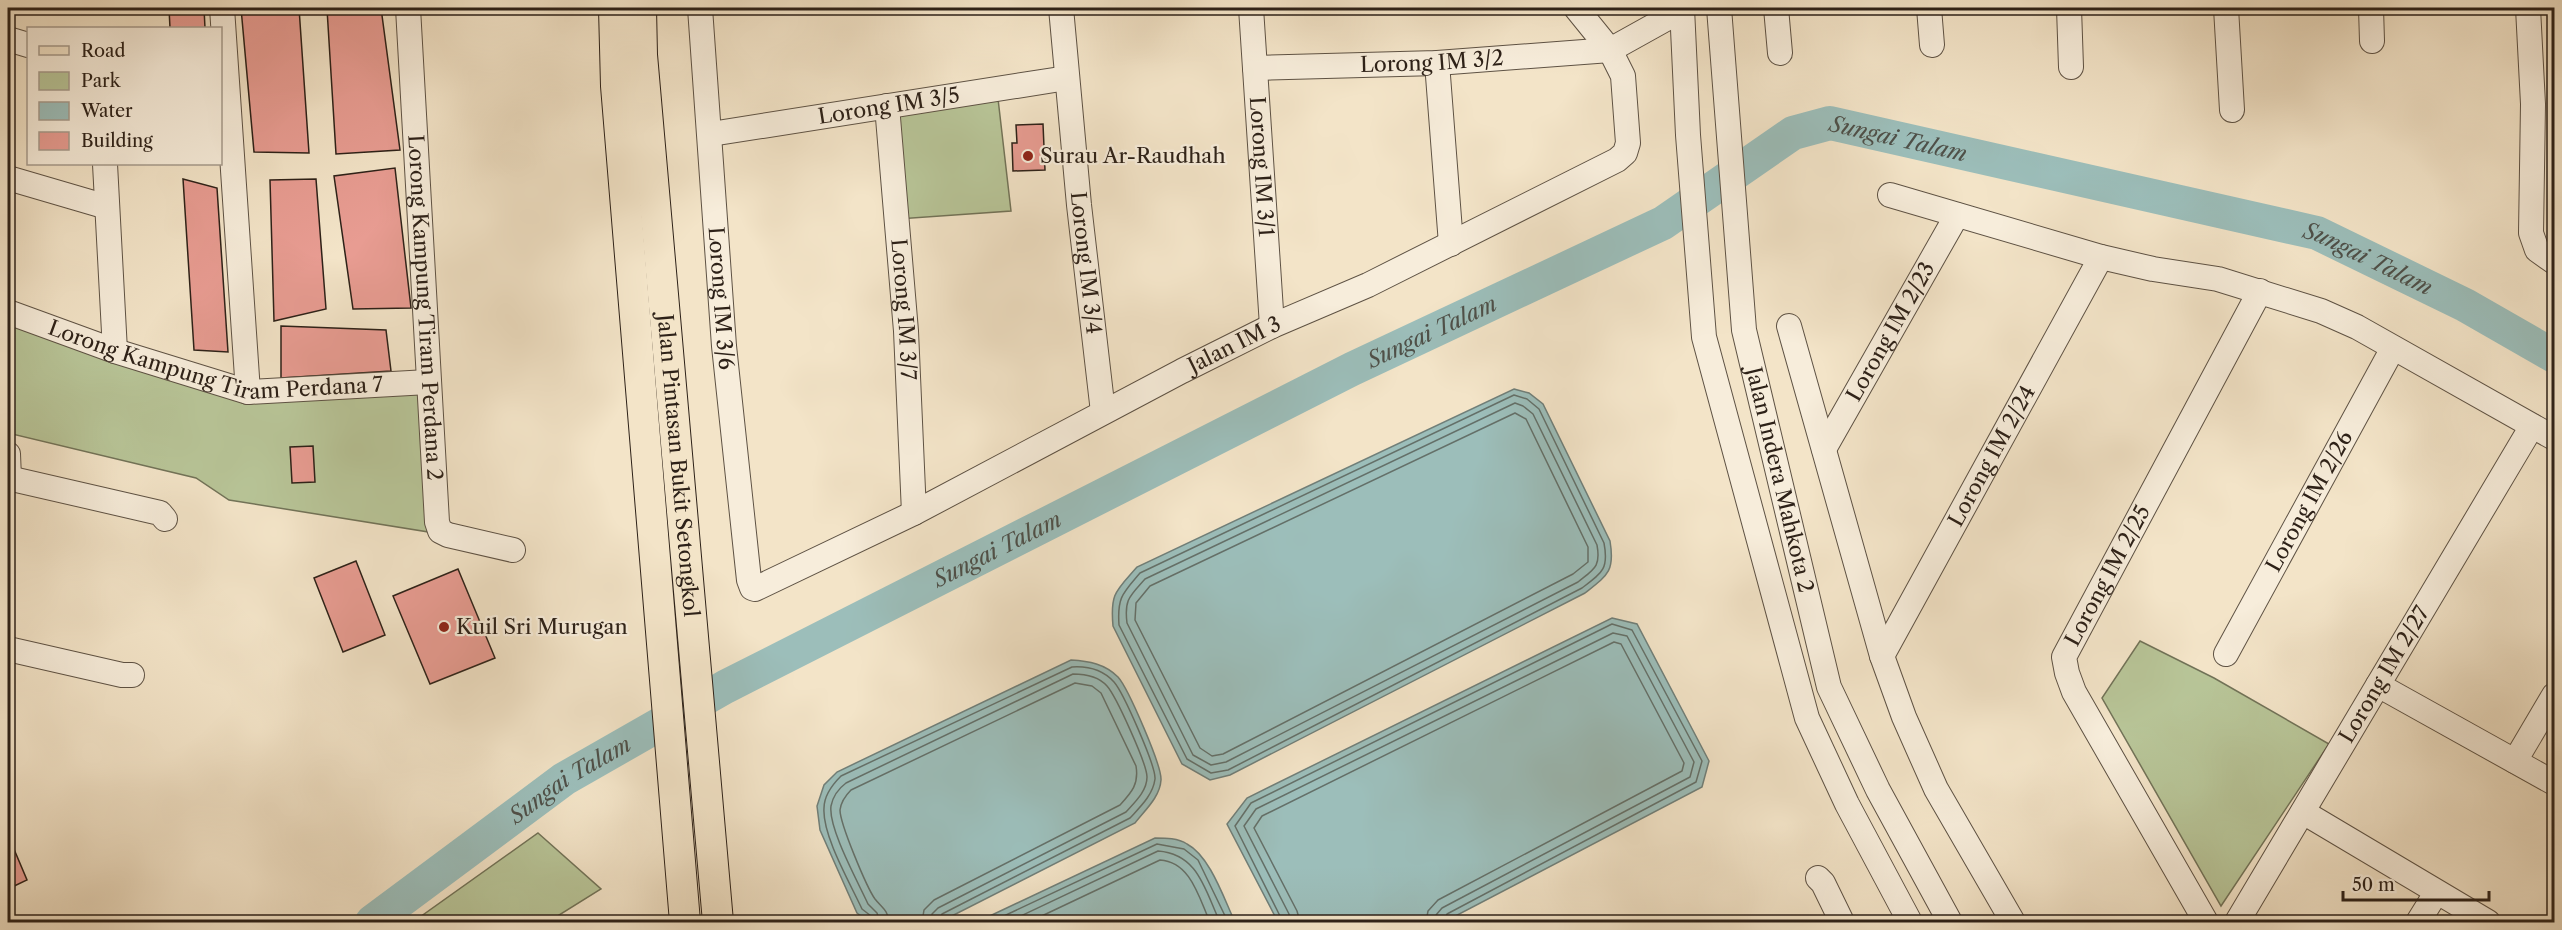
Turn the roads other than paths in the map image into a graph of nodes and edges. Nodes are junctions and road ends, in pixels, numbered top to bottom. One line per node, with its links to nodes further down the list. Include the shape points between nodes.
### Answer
1 (222, 8): 45 (street)
2 (408, 8): 44 (street, Lorong Kampung Tiram Perdana 2)
3 (614, 8): 67 (main road, Jalan Pintasan Bukit Setongkol, via 616,86)
4 (640, 8): 68 (main road, Jalan Pintasan Bukit Setongkol)
5 (700, 8): 29 (street, Lorong IM 3/6)
6 (1061, 8): 26 (street, Lorong IM 3/4)
7 (1251, 8): 25 (street, Lorong IM 3/1)
8 (1576, 8): 21 (street)
9 (1719, 8): 71 (street, Jalan Indera Mahkota 2, via 1744,330 1829,687 1878,790)
10 (1776, 8): 22 (street)
11 (1929, 8): 20 (street)
12 (2069, 8): 24 (street)
13 (2226, 8): 28 (street)
14 (2371, 8): 18 (street)
15 (2528, 8): 37 (street, via 2533,104 2531,234 2538,250)
16 (1682, 9): 21 (street); 70 (street, Jalan Indera Mahkota 2, via 1704,337 1807,718 1847,804)
17 (8, 39): 19 (street)
18 (2372, 41)
19 (27, 45)
20 (1932, 45)
21 (1610, 50): 23 (street, Lorong IM 3/2); 35 (street, Jalan IM 3, via 1623,76 1628,143 1625,153)
22 (1780, 53)
23 (1437, 63): 25 (street, Lorong IM 3/2); 35 (street)
24 (2071, 67)
25 (1255, 68): 41 (street, Lorong IM 3/1)
26 (1067, 78): 27 (street, Lorong IM 3/5); 46 (street, Lorong IM 3/4)
27 (887, 106): 29 (street, Lorong IM 3/5); 52 (street, Lorong IM 3/7, via 906,331)
28 (2232, 110)
29 (711, 134): 55 (street, Lorong IM 3/6, via 724,346)
30 (105, 165): 33 (street)
31 (8, 178): 33 (street)
32 (1890, 195): 34 (street)
33 (107, 207): 43 (street)
34 (1957, 215): 36 (street); 49 (street, Lorong IM 2/23)
35 (1451, 244): 41 (street, Jalan IM 3)
36 (2101, 257): 38 (street); 58 (street, Lorong IM 2/24)
37 (2554, 262)
38 (2260, 291): 42 (street, via 2320,311); 73 (street, Lorong IM 2/25, via 2064,657 2074,692)
39 (8, 312): 43 (street, Lorong Kampung Tiram Perdana 7)
40 (1789, 326): 49 (street)
41 (1272, 327): 46 (street, Jalan IM 3)
42 (2393, 348): 47 (street); 57 (street, Lorong IM 2/26)
43 (115, 351): 45 (street, Lorong Kampung Tiram Perdana 7)
44 (429, 382): 45 (street, Lorong Kampung Tiram Perdana 7); 54 (street, Lorong Kampung Tiram Perdana 2, via 440,531)
45 (248, 392)
46 (1103, 412): 52 (street, Jalan IM 3)
47 (2532, 426): 48 (street); 60 (street, Lorong IM 2/27)
48 (2554, 438)
49 (1824, 449): 58 (street)
50 (8, 454): 51 (street)
51 (8, 478): 53 (street, via 160,513)
52 (914, 513): 55 (street, Jalan IM 3, via 760,589)
53 (165, 519)
54 (513, 550)
55 (752, 588)
56 (8, 649): 59 (street)
57 (2226, 654)
58 (1882, 656): 72 (street, via 1936,789)
59 (132, 675)
60 (2378, 686): 62 (street); 64 (street, Lorong IM 2/27)
61 (2554, 695): 62 (street)
62 (2515, 761): 63 (street)
63 (2554, 783)
64 (2303, 812): 66 (street); 74 (street, Lorong IM 2/27)
65 (1818, 878): 69 (street)
66 (2436, 893): 75 (street); 76 (street)
67 (686, 922)
68 (718, 922)
69 (1842, 922)
70 (1910, 922)
71 (1950, 922)
72 (2013, 922)
73 (2206, 922)
74 (2237, 922)
75 (2418, 922)
76 (2488, 922)

